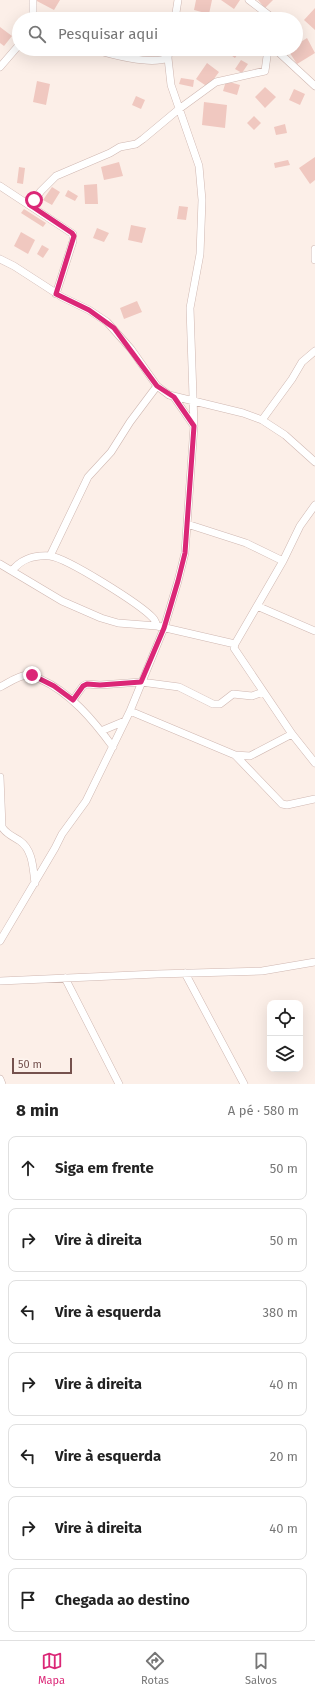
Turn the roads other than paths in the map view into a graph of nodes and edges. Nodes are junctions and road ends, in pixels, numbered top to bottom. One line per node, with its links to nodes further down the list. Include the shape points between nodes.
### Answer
1 (33, 0): 4 (street)
2 (178, 0): 5 (street)
3 (249, 0): 6 (street)
4 (33, 12)
5 (176, 12)
6 (265, 12)
7 (12, 53): 12 (street)
8 (125, 56): 11 (street, via 148,61)
9 (267, 56): 14 (street, via 265,71 220,81)
10 (283, 56): 13 (street)
11 (168, 58): 14 (street, via 171,85)
12 (0, 67)
13 (315, 86)
14 (179, 109): 16 (street, via 136,144 120,147 110,154 56,176); 24 (street, via 199,166 202,200 200,254 190,308)
15 (0, 186): 16 (street)
16 (30, 205): 20 (street, via 74,236)
17 (315, 249): 19 (street)
18 (0, 259): 20 (street)
19 (315, 260)
20 (56, 294): 22 (street, via 89,310 111,325)
21 (315, 351): 25 (street, via 302,362)
22 (157, 386): 23 (street); 30 (street, via 111,452 88,477)
23 (174, 397): 24 (street); 26 (street)
24 (194, 402): 25 (street); 26 (street)
25 (262, 420): 27 (street, via 286,435)
26 (194, 426): 29 (street)
27 (315, 462)
28 (315, 505): 31 (street, via 300,526)
29 (187, 524): 31 (street, via 246,543); 35 (street, via 185,553 178,581)
30 (50, 556): 33 (street, via 25,558); 35 (street, via 74,566 136,604)
31 (283, 561): 34 (street)
32 (0, 564): 33 (street)
33 (12, 571): 35 (street, via 43,591 91,615 118,623)
34 (258, 606): 36 (street); 37 (street)
35 (160, 627): 37 (street); 38 (street)
36 (315, 631)
37 (235, 644): 40 (street, via 236,652)
38 (141, 682): 40 (street, via 179,687 213,704 220,704 235,694 252,696); 41 (street, via 87,684); 42 (street)
39 (0, 687): 41 (street, via 29,675 54,686)
40 (263, 692): 45 (street)
41 (73, 700): 44 (street)
42 (130, 711): 43 (street); 47 (street)
43 (125, 721): 44 (street); 46 (street)
44 (101, 731): 46 (street)
45 (292, 734): 47 (street, via 250,756); 48 (street)
46 (113, 747): 52 (street, via 86,801 62,834)
47 (235, 755): 50 (street, via 282,804)
48 (315, 763)
49 (0, 778): 51 (street)
50 (315, 799)
51 (1, 823): 52 (street, via 4,830 26,847 30,854)
52 (35, 883): 53 (street)
53 (0, 940)
54 (315, 962): 55 (street, via 262,972)
55 (185, 973): 56 (street); 61 (street)
56 (65, 978): 57 (street); 60 (street)
57 (0, 981)
58 (0, 1079): 59 (street)
59 (2, 1084)
60 (119, 1084)
61 (244, 1084)

